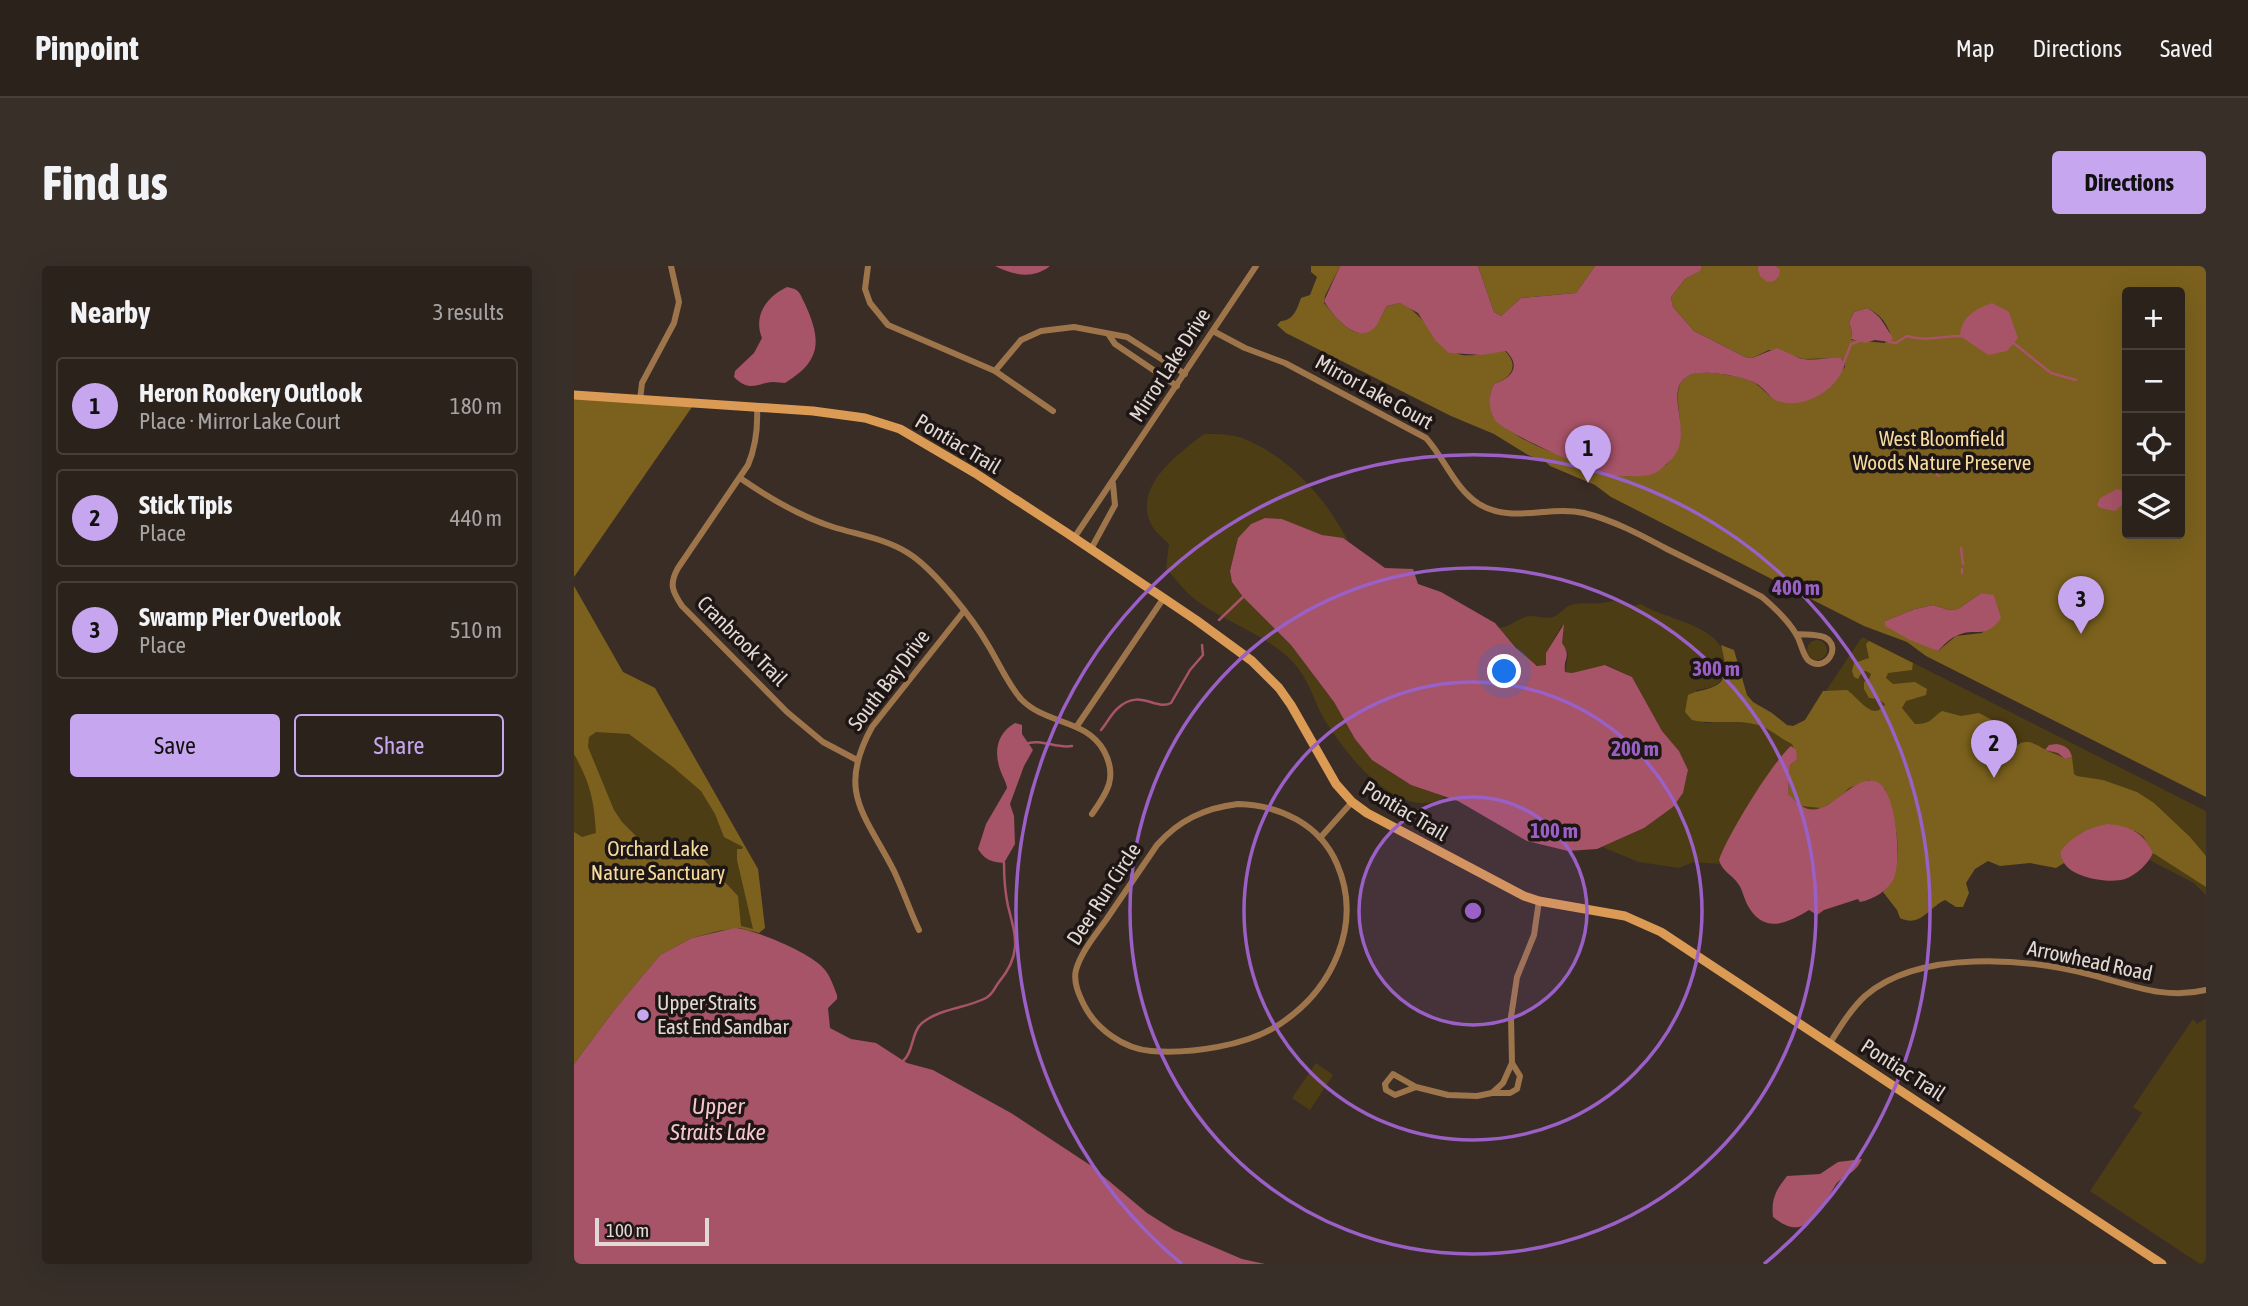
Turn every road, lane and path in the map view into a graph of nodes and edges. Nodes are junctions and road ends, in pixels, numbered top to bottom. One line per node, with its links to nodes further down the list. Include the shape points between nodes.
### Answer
1 (671, 266): 12 (street, via 679,302 669,334 642,383)
2 (869, 266): 8 (street, via 865,289 888,325)
3 (1256, 266): 4 (street, Mirror Lake Drive)
4 (1213, 331): 9 (street, Mirror Lake Drive); 21 (street, Mirror Lake Court, via 1285,363 1426,438 1464,492 1479,505 1520,515 1567,510 1616,524 1762,597)
5 (1109, 335): 6 (street); 7 (street); 8 (street, via 1074,327 1041,331 1021,340)
6 (1142, 346): 7 (street); 9 (street)
7 (1134, 358): 10 (street)
8 (995, 371): 14 (street)
9 (1185, 374): 10 (street, Mirror Lake Drive)
10 (1177, 386): 16 (street, Mirror Lake Drive)
11 (574, 395): 12 (main road, Pontiac Trail)
12 (640, 400): 13 (main road, Pontiac Trail)
13 (757, 408): 15 (street, Cranbrook Trail, via 755,448); 17 (main road, Pontiac Trail, via 865,418 900,429)
14 (1053, 411)
15 (740, 478): 20 (street, via 791,510 909,554); 23 (street, Cranbrook Trail, via 671,580 674,594 787,712 823,742)
16 (1113, 483): 17 (street, Mirror Lake Drive); 18 (street, Mirror Lake Drive, via 1115,505)
17 (1074, 538): 18 (main road, Pontiac Trail)
18 (1091, 550): 19 (main road, Pontiac Trail)
19 (1163, 599): 22 (street); 24 (main road, Pontiac Trail, via 1267,675 1291,705 1336,785)
20 (964, 611): 22 (street, via 1023,701 1038,713); 23 (street, South Bay Drive, via 872,727)
21 (1796, 634): 21 (street, Mirror Lake Court, via 1809,660 1816,664 1830,658 1832,644 1827,639)
22 (1077, 726): 25 (street, via 1094,737 1109,762 1107,793)
23 (857, 760): 28 (street, South Bay Drive, via 857,799 862,815 893,869)
24 (1352, 802): 26 (street); 27 (main road, Pontiac Trail, via 1465,866)
25 (1092, 814)
26 (1320, 838): 26 (street, Deer Run Circle, via 1343,879 1347,921 1333,965 1296,1011 1242,1042 1204,1049 1149,1051 1114,1039 1099,1026 1077,991 1076,971 1169,832 1205,811 1254,804 1292,816)
27 (1539, 901): 30 (main road, Pontiac Trail, via 1604,911 1643,923); 31 (street, via 1534,935 1513,994)
28 (919, 930)
29 (2206, 990): 30 (street, Arrowhead Road, via 2162,994 2041,966 1936,965 1914,969 1864,997)
30 (1830, 1043): 34 (main road, Pontiac Trail)
31 (1512, 1063): 33 (street, via 1506,1079); 33 (street, via 1520,1076 1517,1088 1510,1093)
32 (1416, 1087): 32 (street, via 1395,1095 1385,1084 1393,1074); 33 (street, via 1466,1097)
33 (1492, 1093)
34 (2162, 1264)

